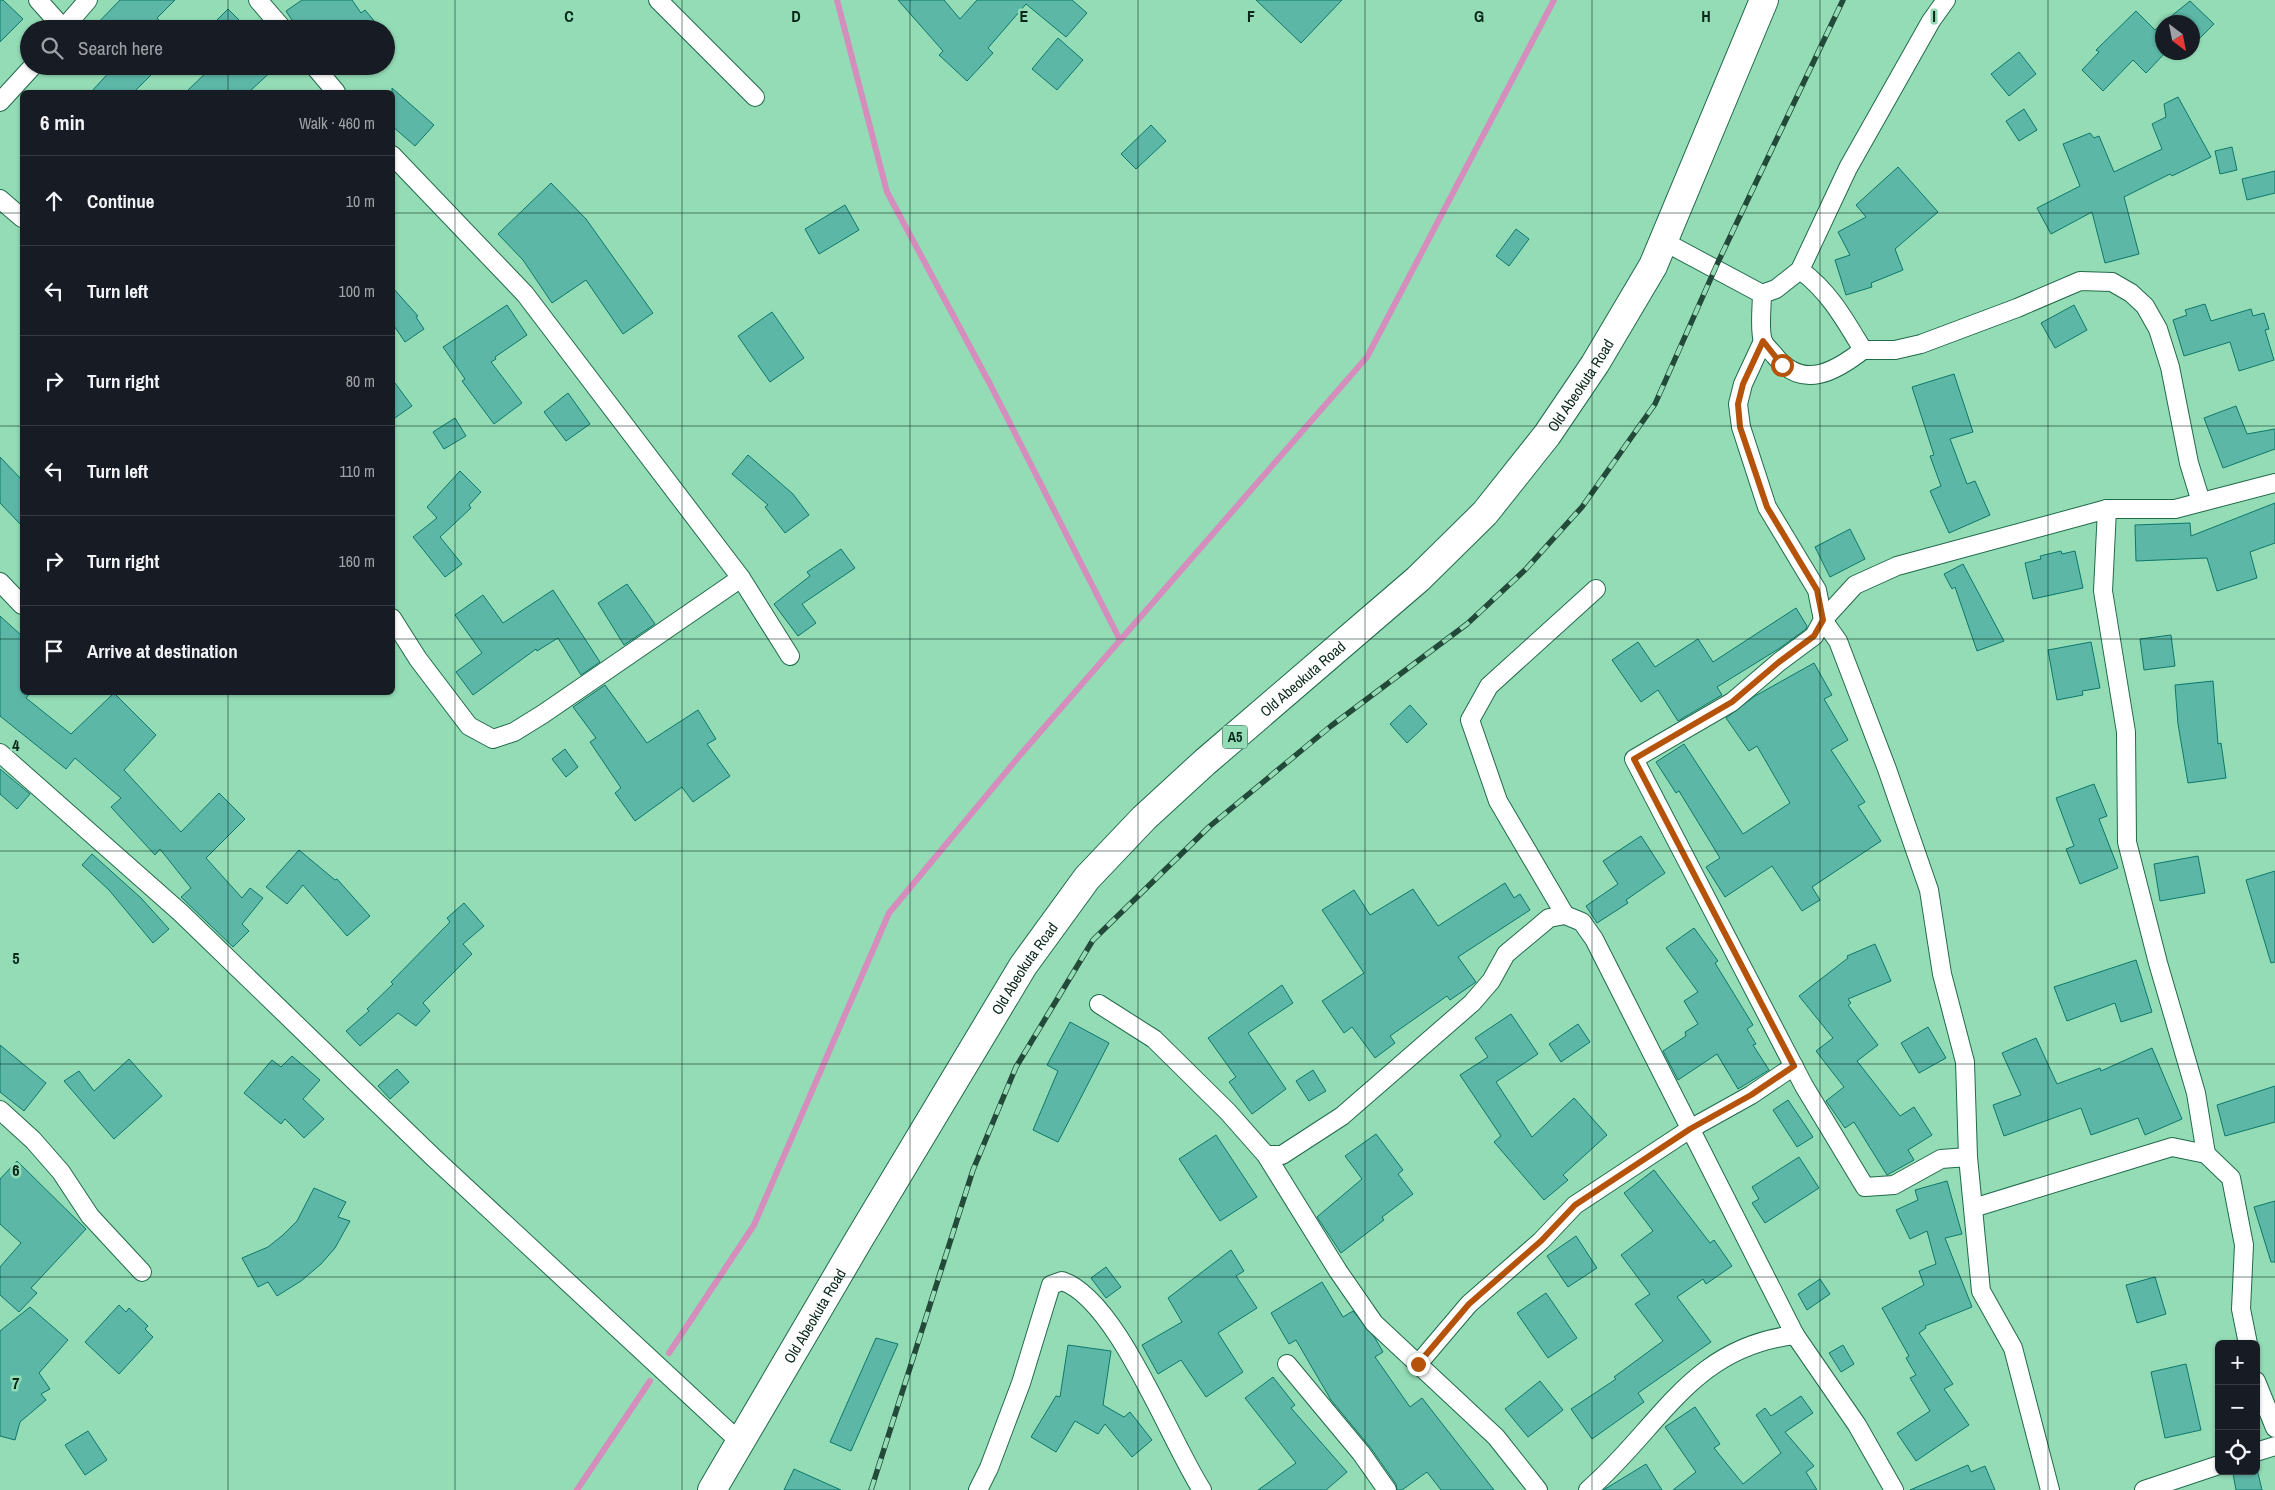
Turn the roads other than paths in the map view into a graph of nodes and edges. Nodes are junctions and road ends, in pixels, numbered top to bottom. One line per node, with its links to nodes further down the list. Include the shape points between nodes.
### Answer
1 (38, 0): 7 (street)
2 (88, 0): 8 (street)
3 (258, 0): 9 (street)
4 (658, 0): 13 (street)
5 (1764, 0): 18 (highway, Old Abeokuta Road / A5)
6 (1946, 0): 19 (street, via 1848,168)
7 (56, 20)
8 (70, 20)
9 (275, 20)
10 (25, 75): 14 (street)
11 (322, 75): 12 (street)
12 (334, 90)
13 (755, 97)
14 (0, 102)
15 (395, 158): 26 (street, via 525,294)
16 (0, 199): 17 (street)
17 (20, 216)
18 (1663, 241): 20 (street); 50 (highway, Old Abeokuta Road / A5, via 1653,266 1596,364 1547,435 1485,513 1418,579 1144,818 1087,878 1023,966)
19 (1800, 270): 20 (street, via 1776,289); 22 (street, via 1814,280 1837,306)
20 (1762, 294): 21 (street)
21 (1763, 341): 22 (street, via 1782,365 1805,374 1824,374 1839,368); 30 (street, via 1743,384 1738,404 1740,427 1767,507 1817,590)
22 (1864, 350): 24 (street, via 1895,350 1921,344 2080,281 2112,282 2145,306 2158,329)
23 (2275, 483): 24 (street)
24 (2201, 502): 25 (street, via 2175,510)
25 (2108, 509): 30 (street, via 1897,566 1855,585); 39 (street, via 2103,591 2126,732 2127,842 2196,1093)
26 (741, 578): 31 (street, via 543,714 514,732 493,739 469,726); 32 (street)
27 (0, 582): 29 (street)
28 (1596, 589): 34 (street, via 1489,686 1470,720 1498,802)
29 (20, 603)
30 (1823, 620): 36 (street, via 1814,636 1732,702 1634,759); 41 (street, via 1838,641 1929,890 1942,974 1964,1062)
31 (395, 623)
32 (790, 656)
33 (0, 753): 50 (street, via 182,913 433,1157)
34 (1565, 915): 38 (street, via 1582,922 1594,939); 40 (street, via 1549,918 1506,954 1491,981 1472,1003 1342,1116)
35 (1099, 1004): 40 (street, via 1154,1039)
36 (1794, 1066): 38 (street, via 1751,1095); 41 (street, via 1866,1187 1894,1185 1941,1159)
37 (0, 1110): 43 (street, via 33,1140 61,1172 90,1216)
38 (1690, 1129): 44 (street); 47 (street, via 1575,1205 1541,1241 1469,1304)
39 (2206, 1154): 42 (street, via 2172,1146); 45 (street, via 2231,1178 2244,1245 2241,1309)
40 (1274, 1155): 47 (street, via 1282,1181 1338,1271 1374,1323)
41 (1968, 1157): 42 (street)
42 (1973, 1208): 61 (street, via 1981,1291 2013,1348)
43 (142, 1272)
44 (1795, 1334): 59 (street, via 1747,1345 1721,1358 1674,1398 1611,1470); 60 (street, via 1857,1425)
45 (2247, 1340)
46 (1287, 1364): 57 (street, via 1361,1453)
47 (1418, 1364): 58 (street, via 1496,1437)
48 (2258, 1385): 49 (street)
49 (2275, 1428)
50 (740, 1442): 54 (highway, Old Abeokuta Road / A5)
51 (2275, 1446): 52 (street)
52 (2260, 1451)
53 (2215, 1466): 62 (street)
54 (712, 1490)
55 (978, 1490): 56 (street, via 1021,1383 1052,1285 1062,1281 1085,1293 1114,1327)
56 (1202, 1490)
57 (1386, 1490)
58 (1538, 1490)
59 (1588, 1490)
60 (1894, 1490)
61 (2050, 1490)
62 (2144, 1490)

